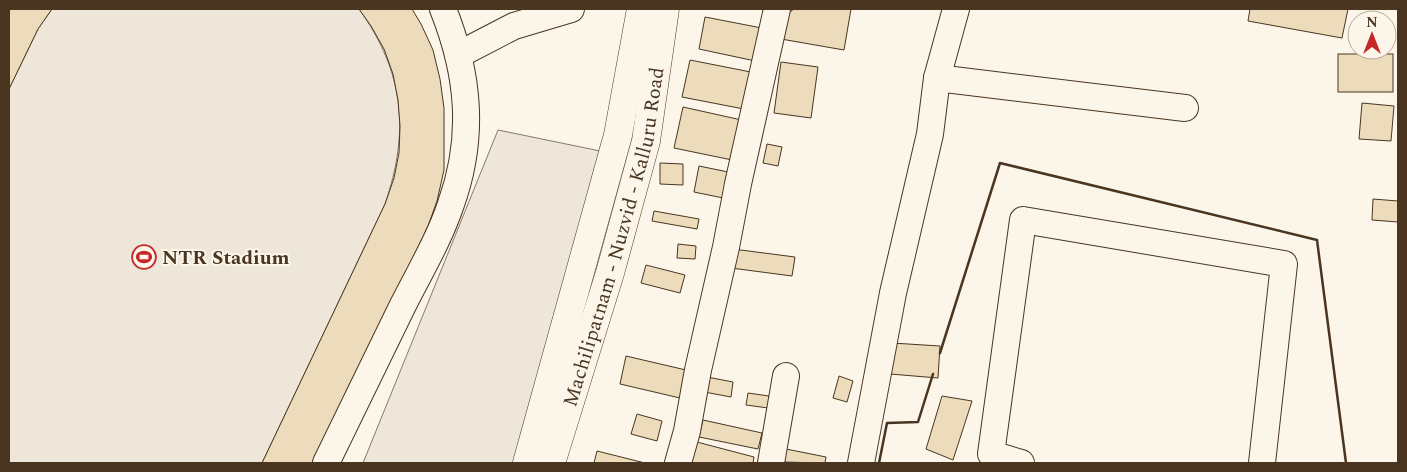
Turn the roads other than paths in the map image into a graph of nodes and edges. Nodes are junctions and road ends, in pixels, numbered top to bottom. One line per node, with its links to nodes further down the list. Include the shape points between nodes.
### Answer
1 (443, 9): 7 (street)
2 (571, 9): 7 (street, via 514,26)
3 (641, 9): 12 (highway, Machilipatnam - Nuzvid - Kalluru Road, via 618,135)
4 (665, 9): 13 (highway, Machilipatnam - Nuzvid - Kalluru Road, via 646,141 610,273)
5 (778, 9): 14 (street)
6 (956, 9): 8 (street)
7 (458, 55): 11 (street, via 466,98 467,129 460,176 451,206)
8 (937, 78): 9 (street); 16 (street, via 930,134 892,293)
9 (1185, 108)
10 (786, 376): 15 (street)
11 (326, 463)
12 (527, 463)
13 (551, 463)
14 (678, 463)
15 (771, 463)
16 (861, 463)
17 (1022, 463): 18 (street, via 991,454 1023,220 1284,264)
18 (1262, 463)

